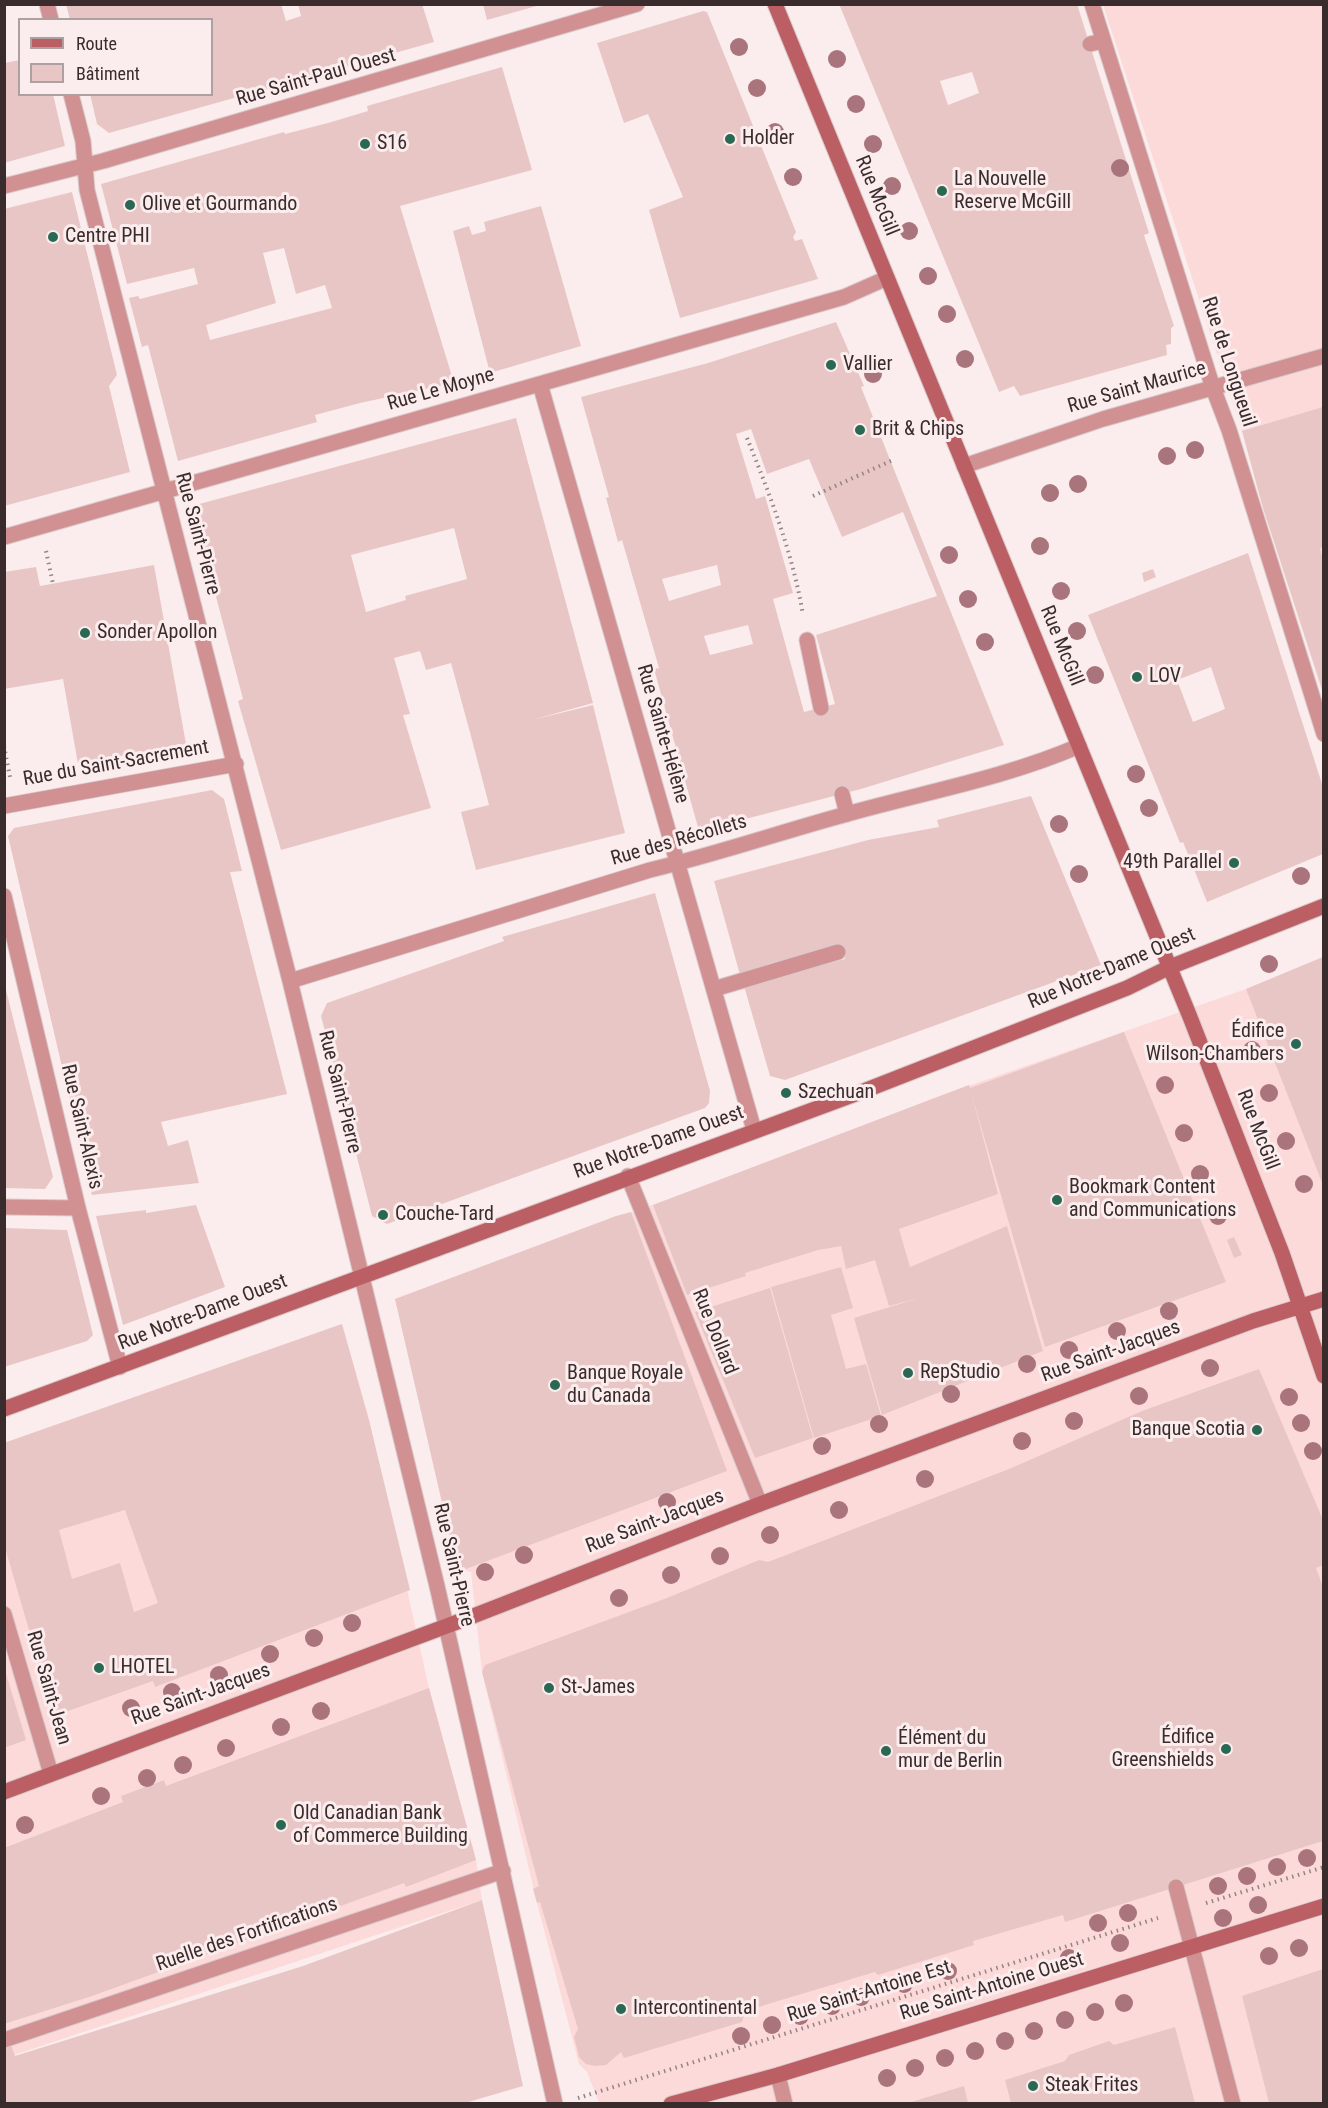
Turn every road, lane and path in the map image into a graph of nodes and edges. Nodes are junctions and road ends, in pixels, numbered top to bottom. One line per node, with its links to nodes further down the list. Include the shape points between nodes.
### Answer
1 (637, 4): 5 (street, Rue Saint-Paul Ouest)
2 (774, 4): 7 (street, Rue McGill)
3 (1092, 4): 10 (street, Rue de Longueuil, via 1097,42)
4 (72, 96): 5 (street, Rue Saint-Pierre, via 83,141)
5 (84, 165): 6 (street, Rue Saint-Paul Ouest); 14 (street, Rue Saint-Pierre, via 87,190)
6 (4, 186)
7 (887, 278): 9 (street, Rue Le Moyne, via 843,297); 13 (street, Rue McGill)
8 (1323, 356): 10 (street, Rue Saint Maurice)
9 (540, 384): 14 (street, Rue Le Moyne); 29 (street, Rue Sainte-Hélène)
10 (1213, 388): 13 (street, Rue Saint Maurice); 21 (street, Rue de Longueuil)
11 (747, 438): 19 (path, via 771,496 799,593)
12 (893, 460): 15 (path)
13 (964, 466): 23 (street, Rue McGill)
14 (164, 492): 16 (street, Rue Le Moyne); 24 (street, Rue Saint-Pierre)
15 (813, 496)
16 (4, 537)
17 (45, 547): 18 (path)
18 (53, 584)
19 (807, 640): 20 (street)
20 (821, 708)
21 (1323, 734)
22 (4, 746): 25 (path)
23 (1079, 746): 28 (street, Rue des Récollets, via 1035,765); 33 (street, Rue McGill)
24 (236, 764): 27 (street, Rue du Saint-Sacrement); 34 (street, Rue Saint-Pierre)
25 (10, 777)
26 (842, 794): 28 (street)
27 (4, 806)
28 (847, 814): 29 (street, Rue des Récollets)
29 (677, 864): 34 (street, Rue des Récollets); 35 (street, Rue Sainte-Hélène)
30 (4, 896): 39 (street, Rue Saint-Alexis)
31 (1323, 906): 33 (street, Rue Notre-Dame Ouest)
32 (838, 952): 35 (street)
33 (1170, 967): 36 (street, Rue Notre-Dame Ouest, via 1071,1010); 42 (street, Rue McGill, via 1282,1253)
34 (290, 981): 40 (street, Rue Saint-Pierre)
35 (714, 988): 36 (street, Rue Sainte-Hélène)
36 (754, 1130): 37 (street, Rue Notre-Dame Ouest)
37 (628, 1176): 40 (street, Rue Notre-Dame Ouest); 46 (street, Rue Dollard)
38 (4, 1207): 39 (street)
39 (78, 1208): 43 (street, Rue Saint-Alexis)
40 (361, 1275): 43 (street, Rue Notre-Dame Ouest); 48 (street, Rue Saint-Pierre)
41 (1323, 1299): 42 (street, Rue Saint-Jacques)
42 (1299, 1307): 44 (street, Rue McGill); 46 (street, Rue Saint-Jacques)
43 (120, 1367): 45 (street, Rue Notre-Dame Ouest)
44 (1323, 1376)
45 (4, 1409)
46 (760, 1504): 48 (street, Rue Saint-Jacques)
47 (4, 1614): 49 (street, Rue Saint-Jean)
48 (446, 1626): 49 (street, Rue Saint-Jacques); 52 (street, Rue Saint-Pierre)
49 (51, 1774): 50 (street, Rue Saint-Jacques)
50 (4, 1792)
51 (1323, 1867): 54 (path)
52 (503, 1871): 58 (street, Ruelle des Fortifications); 61 (street, Rue Saint-Pierre)
53 (1176, 1887): 57 (street)
54 (1202, 1904)
55 (1323, 1906): 57 (street, Rue Saint-Antoine Ouest)
56 (1158, 1918): 60 (path, Rue Saint-Antoine Est)
57 (1192, 1948): 59 (street, Rue Saint-Antoine Ouest); 64 (street)
58 (4, 2040)
59 (778, 2075): 62 (street, Rue Saint-Antoine Ouest); 63 (street)
60 (589, 2095)
61 (555, 2103)
62 (671, 2103)
63 (785, 2103)
64 (1233, 2103)

